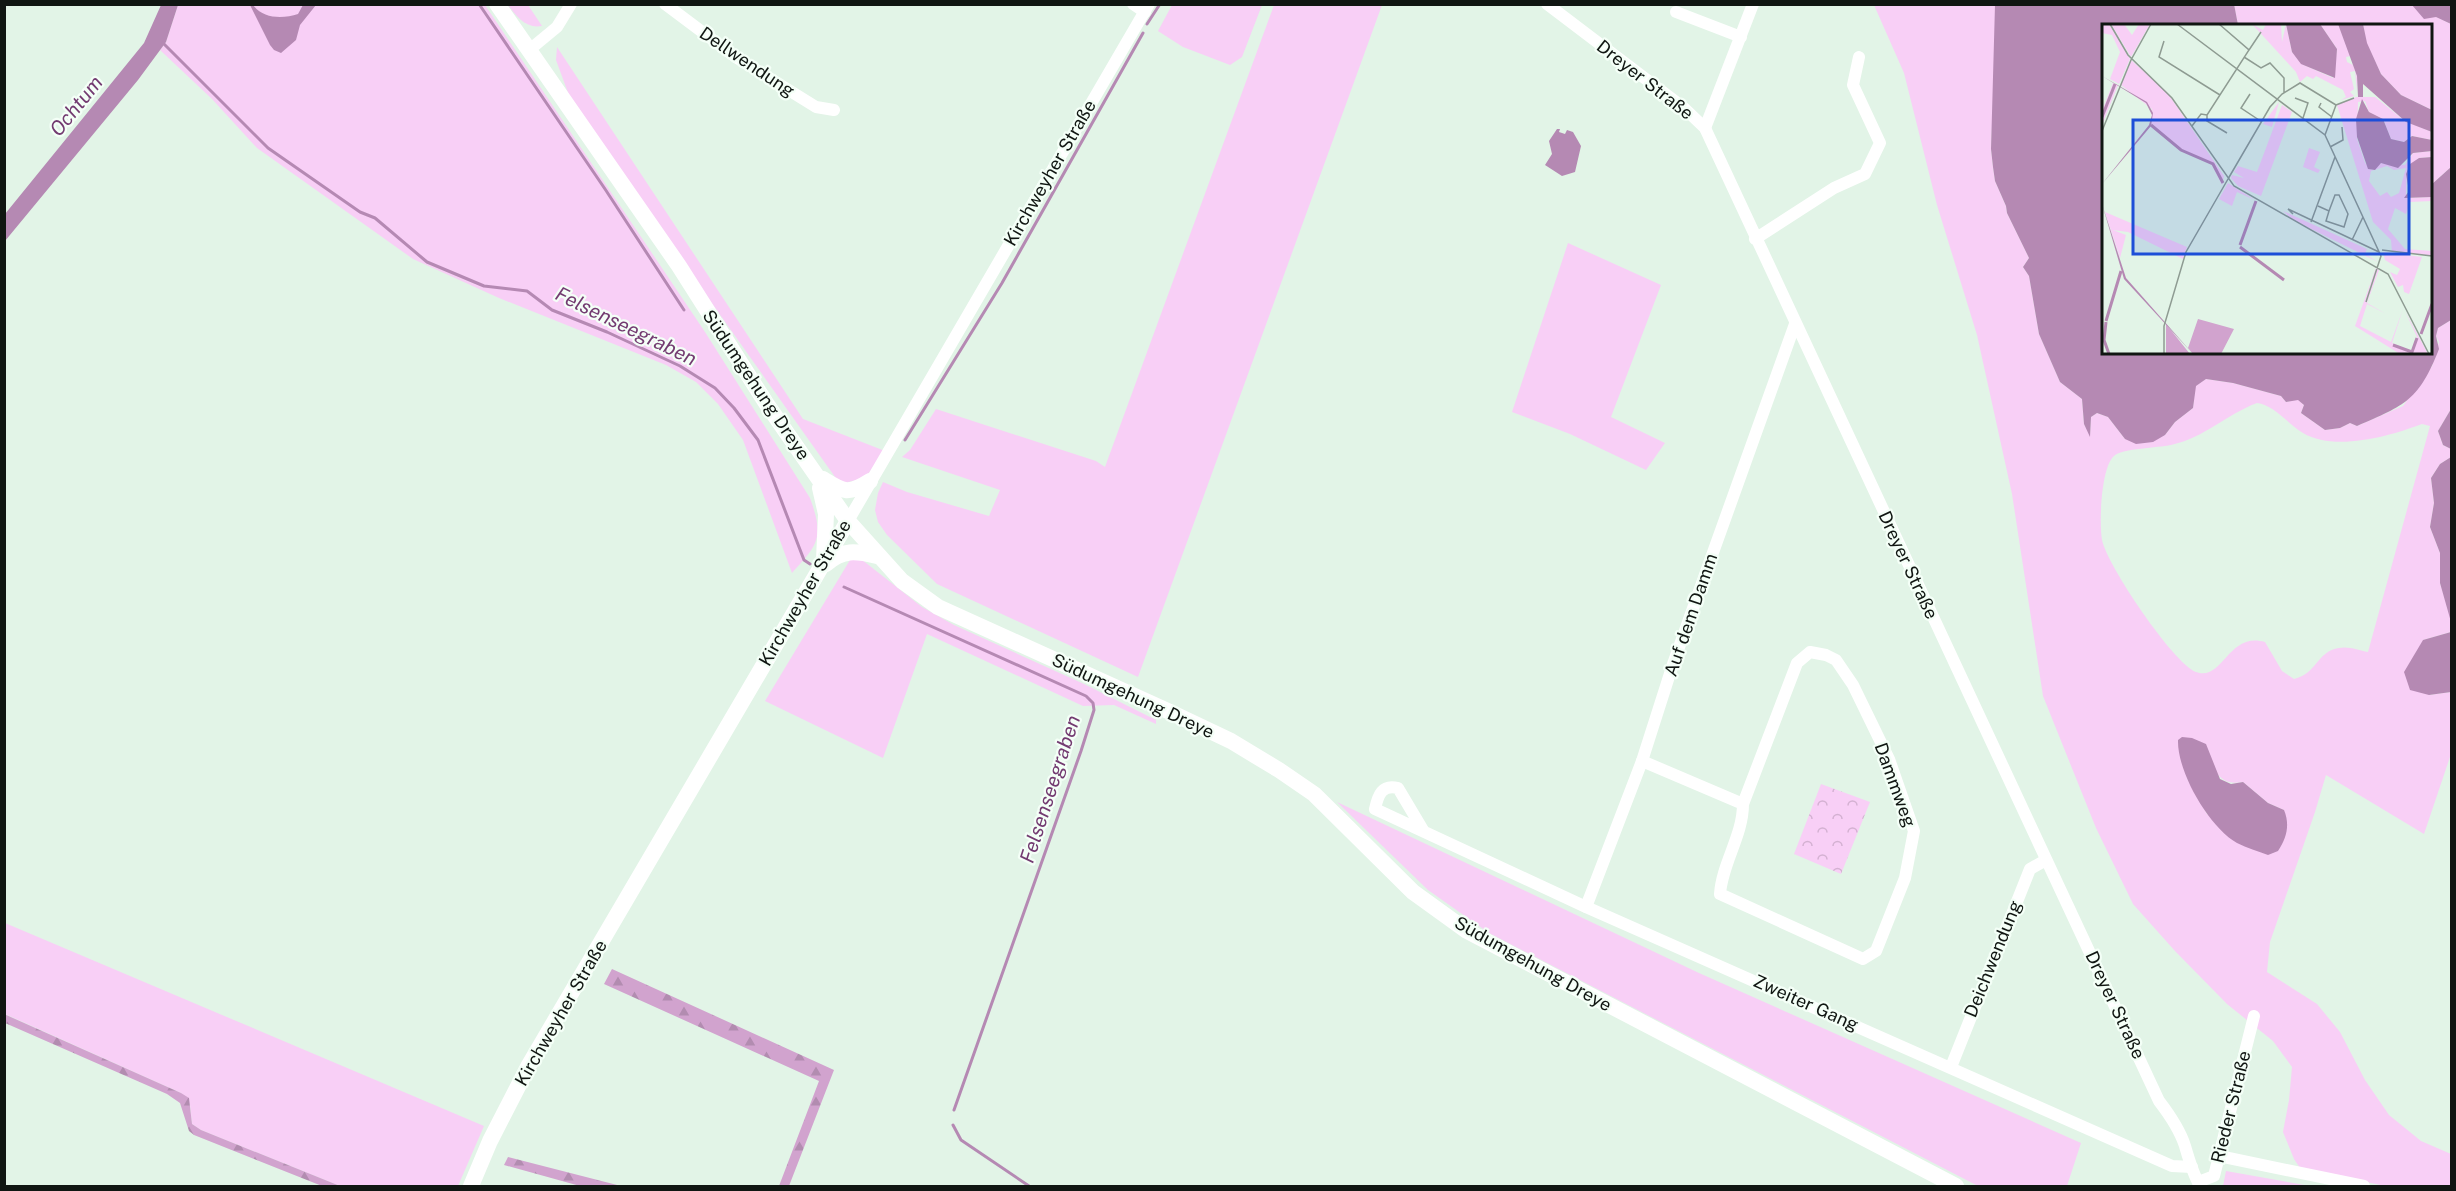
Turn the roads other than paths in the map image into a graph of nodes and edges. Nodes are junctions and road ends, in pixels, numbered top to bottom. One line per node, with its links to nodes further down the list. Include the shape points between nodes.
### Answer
1 (497, 4): 10 (main road, Südumgehung Dreye)
2 (571, 4): 10 (street, via 557,27)
3 (665, 4): 12 (street, Dellwendung, via 737,58 816,107)
4 (1133, 4): 7 (street)
5 (1547, 4): 13 (street, Dreyer Straße)
6 (1753, 4): 9 (street)
7 (1147, 8): 17 (street, Kirchweyher Straße)
8 (1676, 12): 9 (street)
9 (1741, 37): 13 (street)
10 (528, 51): 16 (main road, Südumgehung Dreye, via 679,266)
11 (1859, 57): 14 (street, via 1853,85 1880,143 1865,174 1834,188)
12 (834, 110)
13 (1705, 128): 14 (street, Dreyer Straße)
14 (1755, 239): 15 (street, Dreyer Straße)
15 (1795, 324): 21 (street, Auf dem Damm); 24 (street, Dreyer Straße)
16 (815, 473): 17 (main road, via 841,490 857,489); 18 (main road, Südumgehung Dreye); 20 (main road, via 826,514)
17 (870, 481): 18 (street, Kirchweyher Straße)
18 (848, 521): 19 (main road, Südumgehung Dreye); 20 (main road, Kirchweyher Straße)
19 (877, 556): 20 (main road, via 850,551 836,555); 32 (main road, Südumgehung Dreye, via 902,582 938,607 1231,741 1279,770 1314,794 1413,892 1467,931)
20 (823, 567): 31 (main road, Kirchweyher Straße, via 529,1065 493,1133)
21 (1642, 761): 22 (street); 25 (street, Auf dem Damm)
22 (1743, 804): 22 (street, Dammweg, via 1797,663 1810,652 1836,660 1853,685 1889,759 1914,831 1905,878 1876,951 1863,959 1720,894 1721,880 1743,821)
23 (1423, 830): 25 (street, Zweiter Gang)
24 (2046, 860): 27 (street, Deichwendung, via 2030,869); 29 (street, Dreyer Straße, via 2160,1101 2185,1145)
25 (1586, 907): 27 (street, Zweiter Gang)
26 (2254, 1017): 28 (street, Rieder Straße)
27 (1951, 1067): 29 (street, Zweiter Gang, via 2172,1166)
28 (2219, 1156): 30 (street, Rieder Straße, via 2214,1176); 33 (street)
29 (2192, 1167): 30 (street, Dreyer Straße)
30 (2199, 1184)
31 (471, 1186)
32 (1956, 1186)
33 (2364, 1186)

